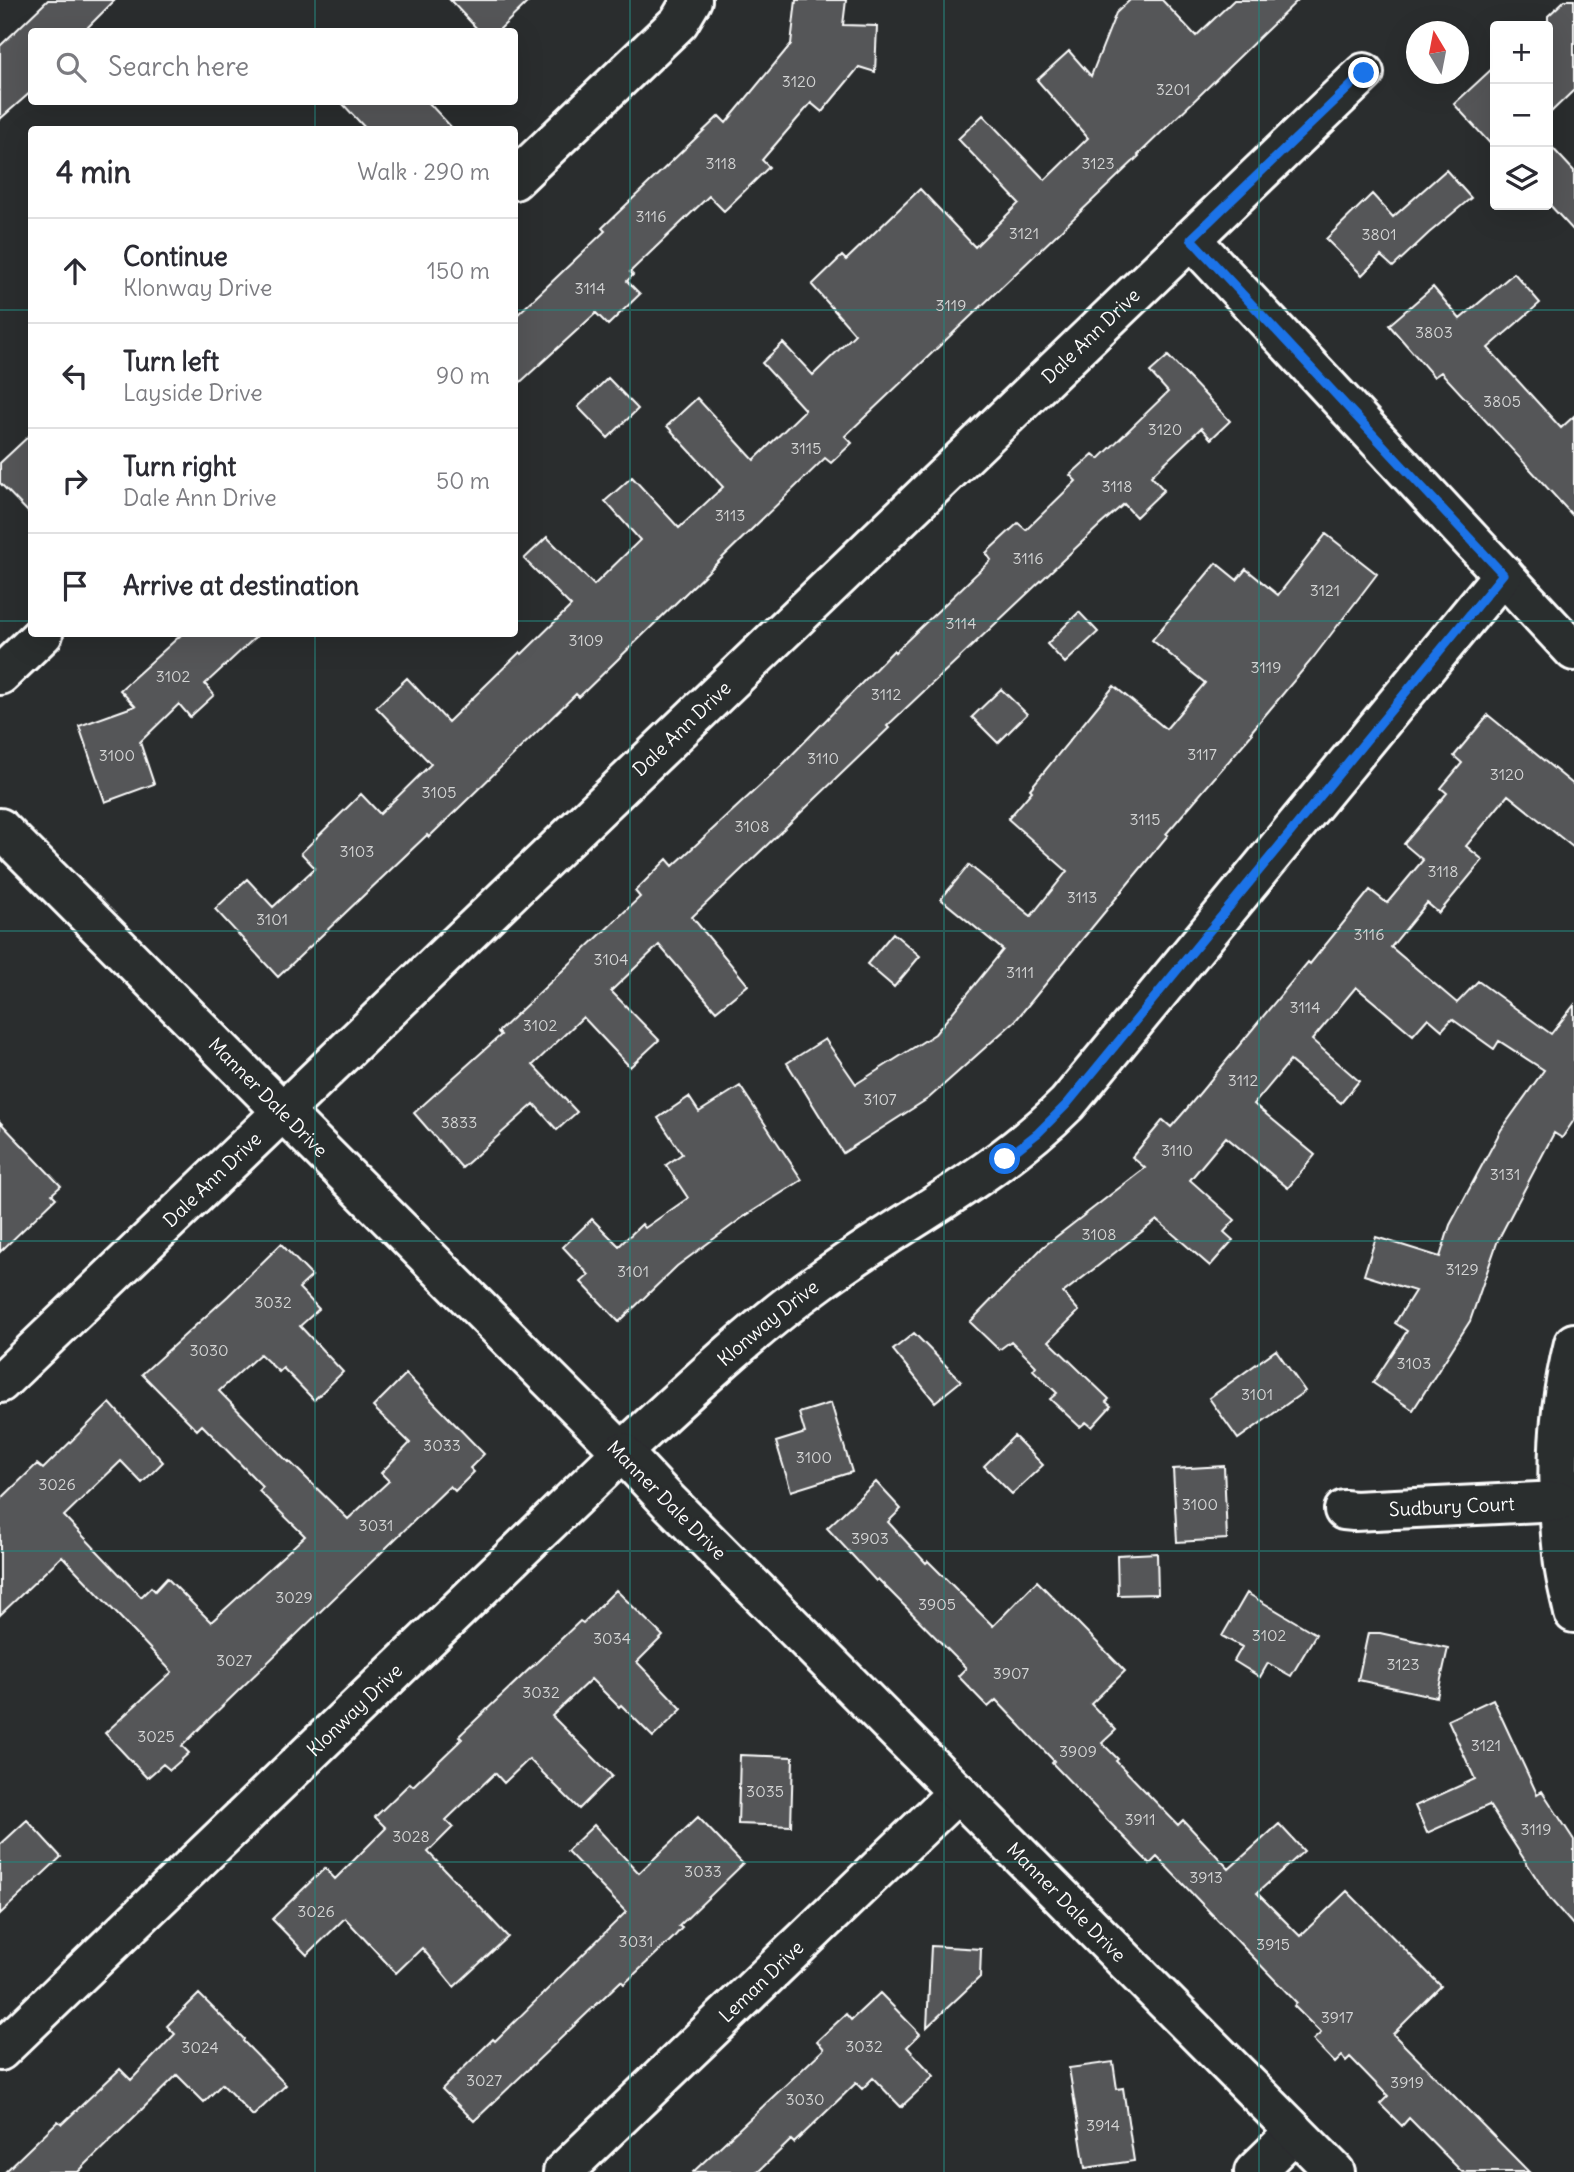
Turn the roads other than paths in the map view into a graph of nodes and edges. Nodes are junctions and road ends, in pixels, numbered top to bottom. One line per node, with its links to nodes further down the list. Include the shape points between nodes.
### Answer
1 (692, 0): 3 (street, via 679,22)
2 (1364, 73): 4 (street, Dale Ann Drive)
3 (518, 176)
4 (1191, 239): 5 (street); 10 (street, Dale Ann Drive)
5 (1503, 574): 7 (street); 13 (street, Klonway Drive, via 1076,1094 1038,1133 819,1281 719,1361)
6 (40, 637): 8 (street)
7 (1574, 651)
8 (0, 675)
9 (0, 828): 10 (street, Manner Dale Drive)
10 (284, 1112): 12 (street, Dale Ann Drive); 13 (street, Manner Dale Drive)
11 (1574, 1343): 14 (street, via 1562,1412)
12 (0, 1383)
13 (622, 1452): 17 (street, Manner Dale Drive); 18 (street, Klonway Drive)
14 (1560, 1501): 15 (street, Sudbury Court); 16 (street, via 1563,1555)
15 (1344, 1510)
16 (1574, 1613)
17 (958, 1792): 19 (street, Manner Dale Drive); 20 (street, Leman Drive)
18 (0, 2051)
19 (1295, 2132): 21 (street); 22 (street, Manner Dale Drive)
20 (563, 2172)
21 (1254, 2172)
22 (1335, 2172)

